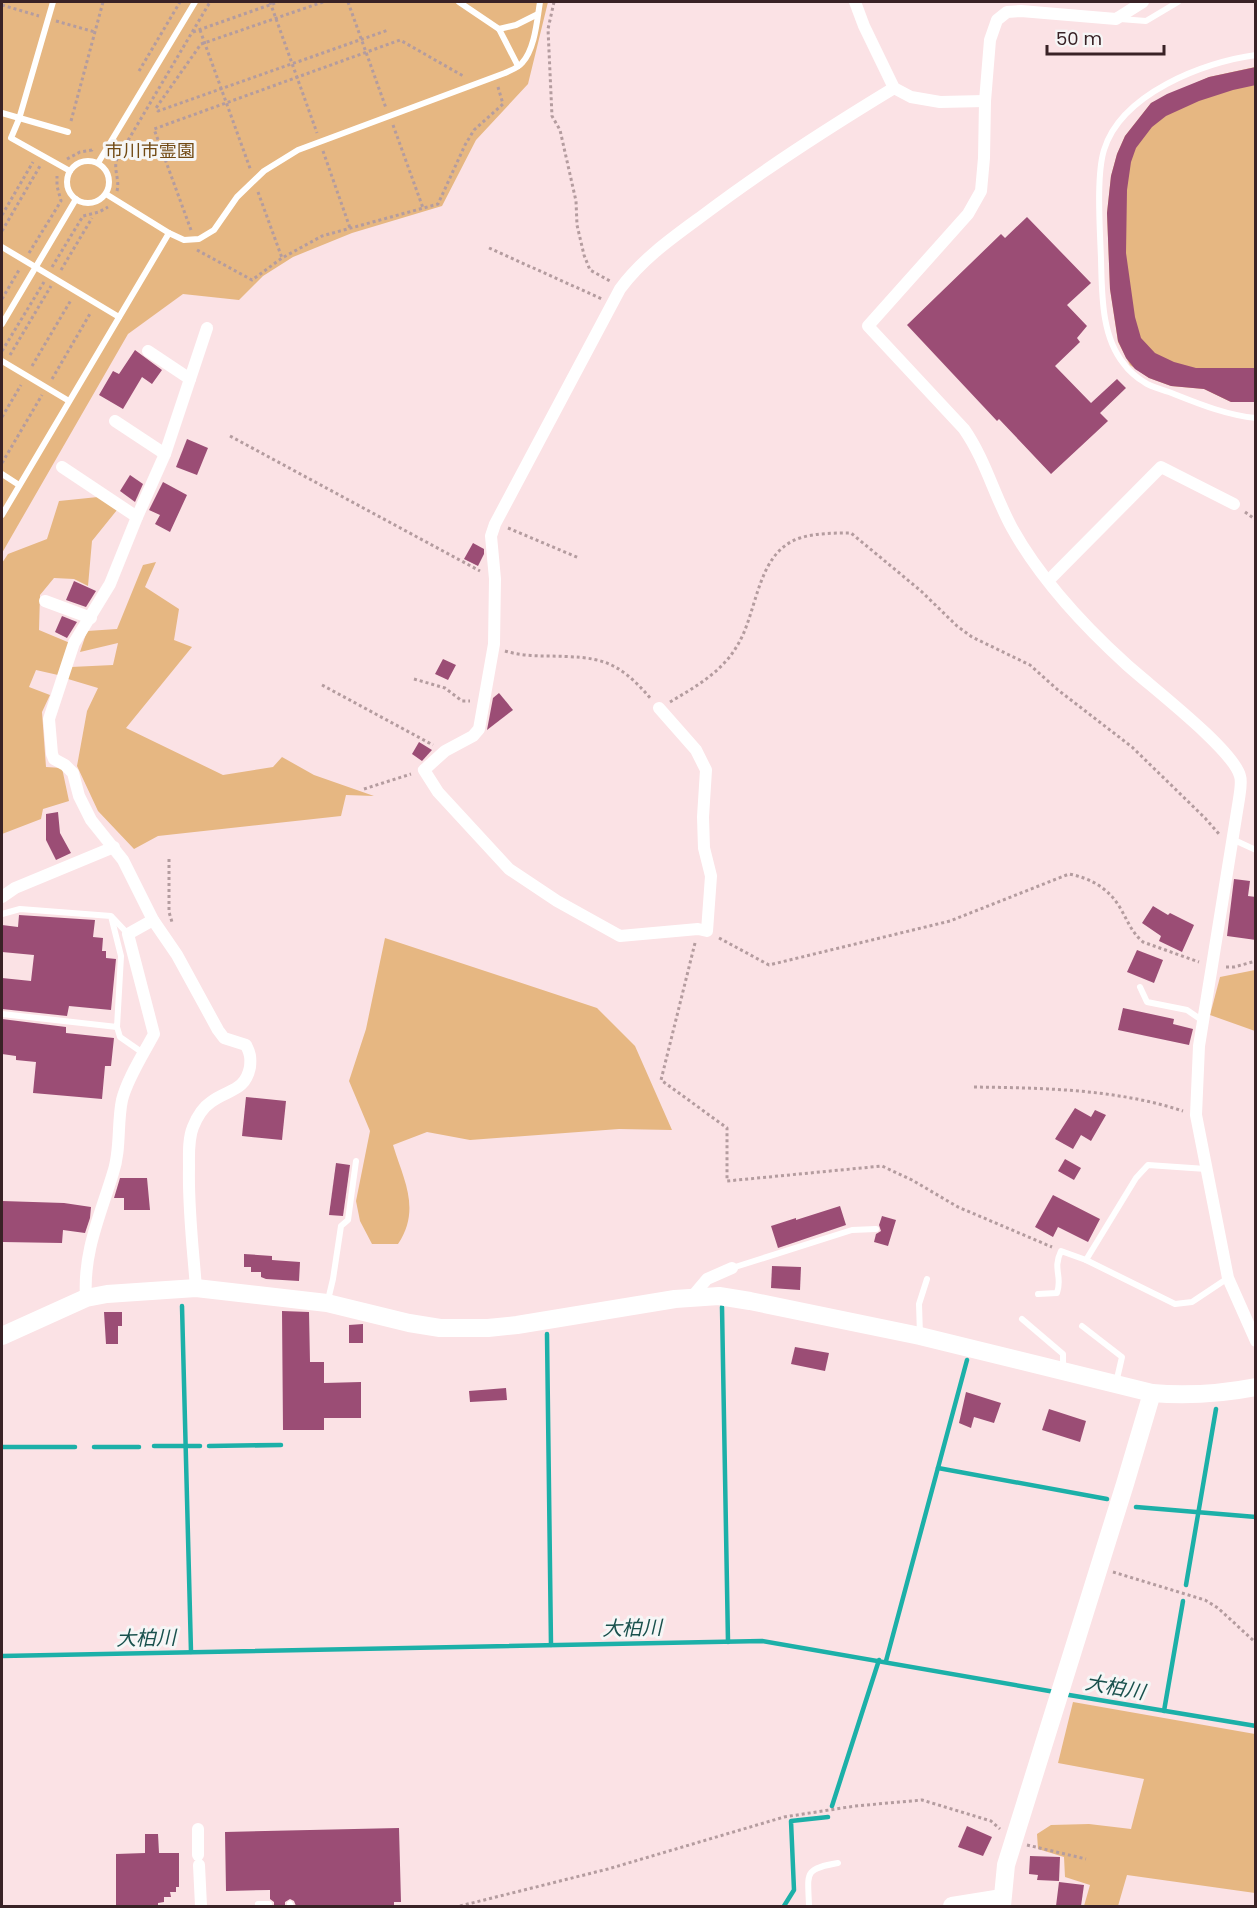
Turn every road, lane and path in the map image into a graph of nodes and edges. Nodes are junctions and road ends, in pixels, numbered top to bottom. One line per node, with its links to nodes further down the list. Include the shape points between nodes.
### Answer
1 (53, 2): 36 (lane)
2 (103, 2): 37 (path)
3 (180, 2): 29 (path)
4 (195, 2): 45 (lane)
5 (210, 2): 22 (path)
6 (278, 2): 14 (path)
7 (323, 2): 17 (path)
8 (459, 2): 19 (lane)
9 (540, 2): 16 (lane)
10 (555, 2): 69 (path, via 548,29 552,116 560,130 576,201 576,225 590,270)
11 (855, 2): 32 (street)
12 (1143, 2): 18 (street)
13 (1178, 2): 18 (lane, via 1146,21)
14 (271, 3): 17 (path); 20 (path)
15 (1006, 7): 18 (street); 33 (street, via 990,40)
16 (538, 14): 19 (lane); 26 (lane, via 527,55)
17 (276, 18): 23 (path); 25 (path)
18 (1116, 19)
19 (499, 29): 26 (lane)
20 (200, 30): 22 (path); 23 (path)
21 (388, 30): 25 (path)
22 (192, 33): 49 (path, via 115,162)
23 (205, 43): 31 (path); 31 (path, via 156,108 158,111)
24 (1256, 55): 83 (lane, via 1196,70 1140,100 1127,114 1104,150 1100,236 1101,290 1110,341 1124,364 1144,383 1233,416)
25 (292, 63): 27 (path); 31 (path)
26 (518, 66): 28 (lane)
27 (297, 77): 30 (path, via 400,40); 34 (path); 40 (path)
28 (495, 77): 30 (lane); 55 (path, via 503,104 474,130 438,204)
29 (134, 80)
30 (476, 84): 40 (lane)
31 (221, 88): 34 (path)
32 (894, 88): 33 (street, via 911,97 940,102); 69 (street, via 749,180 664,244 634,270)
33 (984, 101): 96 (street, via 981,191 968,214 868,326 978,448 1011,525)
34 (226, 103): 48 (path); 59 (path, via 154,129)
35 (2, 113): 36 (lane)
36 (19, 119): 37 (lane); 39 (lane)
37 (68, 132)
38 (2, 136): 39 (lane)
39 (10, 138): 42 (lane)
40 (320, 141): 48 (lane, via 286,156); 55 (path)
41 (93, 148): 44 (path)
42 (39, 152): 43 (lane); 53 (path)
43 (46, 156): 46 (lane); 56 (path)
44 (65, 160)
45 (98, 163): 46 (lane, via 81,162); 50 (lane, via 109,176)
46 (70, 171): 51 (lane, via 67,185)
47 (58, 173): 62 (path, via 61,201)
48 (254, 181): 59 (lane, via 237,197 214,230); 63 (path)
49 (117, 193)
50 (106, 194): 51 (lane, via 93,203); 57 (lane)
51 (76, 199): 65 (lane)
52 (109, 205): 66 (path, via 83,216)
53 (2, 215)
54 (92, 218): 67 (path)
55 (350, 228): 63 (path, via 322,236)
56 (2, 231)
57 (169, 233): 58 (lane); 73 (lane)
58 (184, 240): 59 (lane); 63 (path, via 252,280)
59 (195, 240)
60 (2, 247): 65 (lane)
61 (489, 248): 72 (path)
62 (27, 257)
63 (282, 258)
64 (21, 266): 71 (path)
65 (35, 268): 67 (lane); 74 (lane)
66 (50, 271)
67 (55, 279): 70 (lane); 78 (path)
68 (45, 280): 77 (path)
69 (620, 289): 72 (street)
70 (76, 291): 73 (lane); 79 (path)
71 (2, 299)
72 (611, 303): 93 (street)
73 (119, 317): 81 (lane)
74 (2, 324)
75 (207, 327): 80 (street)
76 (148, 351): 80 (street)
77 (2, 353)
78 (3, 362): 79 (lane)
79 (26, 375): 81 (lane); 82 (path)
80 (190, 379): 86 (street)
81 (69, 401): 89 (lane)
82 (2, 417)
83 (1256, 418)
84 (115, 420): 86 (street)
85 (230, 436): 95 (path)
86 (165, 454): 92 (street)
87 (62, 467): 92 (street)
88 (2, 474): 89 (lane)
89 (19, 485): 91 (lane)
90 (1233, 504): 96 (street, via 1161,467)
91 (2, 515)
92 (137, 517): 98 (street, via 110,584)
93 (495, 524): 94 (path); 95 (street, via 490,536)
94 (579, 558)
95 (495, 579): 99 (street)
96 (1048, 581): 107 (street, via 1126,664 1234,763 1241,777)
97 (45, 601): 98 (street)
98 (91, 618): 108 (street, via 74,643 49,719 52,754 74,773 79,796 91,820)
99 (494, 644): 102 (street); 103 (path, via 507,652 587,657 618,667)
100 (414, 679): 102 (path, via 445,688 462,701)
101 (322, 685): 104 (path)
102 (483, 701): 104 (street, via 479,729)
103 (659, 708): 107 (path, via 705,681 736,648 760,584 780,550 798,538 851,533 957,626 1030,665 1132,747); 116 (street, via 696,750 706,770 704,848 711,876)
104 (445, 751): 105 (street)
105 (424, 770): 106 (path); 116 (street, via 438,792 509,869 557,901 620,936)
106 (364, 789)
107 (1232, 843): 109 (lane); 119 (street)
108 (114, 848): 111 (street, via 15,888); 114 (street)
109 (1256, 850)
110 (169, 859): 115 (path)
111 (2, 897)
112 (2, 914): 113 (lane, via 20,909)
113 (111, 916): 117 (lane); 123 (lane, via 121,956)
114 (153, 920): 117 (street); 135 (street, via 218,1030 224,1038 246,1045 252,1057 244,1083 213,1100 202,1110 192,1130 188,1210)
115 (172, 922)
116 (702, 930): 119 (path, via 769,965 950,921 1069,874 1085,877 1108,892 1135,936 1143,942); 130 (path, via 661,1080 727,1128 727,1181 882,1166 958,1207)
117 (128, 934): 124 (street, via 154,1034)
118 (1256, 961): 119 (path, via 1234,967)
119 (1213, 966): 122 (street)
120 (1140, 987): 122 (lane, via 1146,1002 1187,1010)
121 (2, 1014): 123 (lane)
122 (1203, 1021): 126 (street)
123 (117, 1027): 124 (lane, via 120,1037)
124 (144, 1053): 137 (street, via 122,1100 114,1172 88,1250)
125 (974, 1087): 126 (path, via 1054,1088 1155,1102)
126 (1196, 1115): 128 (street)
127 (356, 1161): 139 (lane, via 348,1220 341,1226)
128 (1206, 1169): 131 (lane, via 1148,1165); 133 (street)
129 (876, 1229): 132 (lane, via 852,1230)
130 (1061, 1251): 131 (lane); 136 (lane, via 1056,1261 1057,1293)
131 (1086, 1260): 133 (lane, via 1175,1304 1192,1302)
132 (732, 1268): 138 (street, via 707,1279)
133 (1228, 1278): 144 (street)
134 (927, 1279): 143 (lane, via 919,1304)
135 (196, 1288): 137 (street); 139 (street)
136 (1038, 1294)
137 (86, 1298): 142 (street)
138 (691, 1298): 139 (street, via 517,1325 469,1328 419,1325); 143 (street, via 719,1296 750,1301)
139 (327, 1303)
140 (1022, 1319): 145 (lane, via 1063,1354)
141 (1082, 1326): 146 (lane, via 1122,1357)
142 (2, 1336)
143 (920, 1336): 145 (street)
144 (1256, 1341)
145 (1063, 1370): 146 (street)
146 (1116, 1384): 148 (street)
147 (1256, 1387): 148 (street, via 1223,1394)
148 (1152, 1393): 149 (street)
149 (1099, 1568): 150 (path, via 1205,1600); 152 (street)
150 (1256, 1643)
151 (198, 1829): 157 (street)
152 (1019, 1843): 153 (path); 155 (street, via 1006,1865); 159 (path, via 991,1821 922,1800 855,1806 784,1817 608,1869)
153 (1086, 1860)
154 (838, 1863): 160 (lane, via 812,1871)
155 (1002, 1902): 161 (street)
156 (269, 1904): 158 (lane)
157 (201, 1906)
158 (259, 1906)
159 (460, 1906)
160 (808, 1906)
161 (952, 1906)

